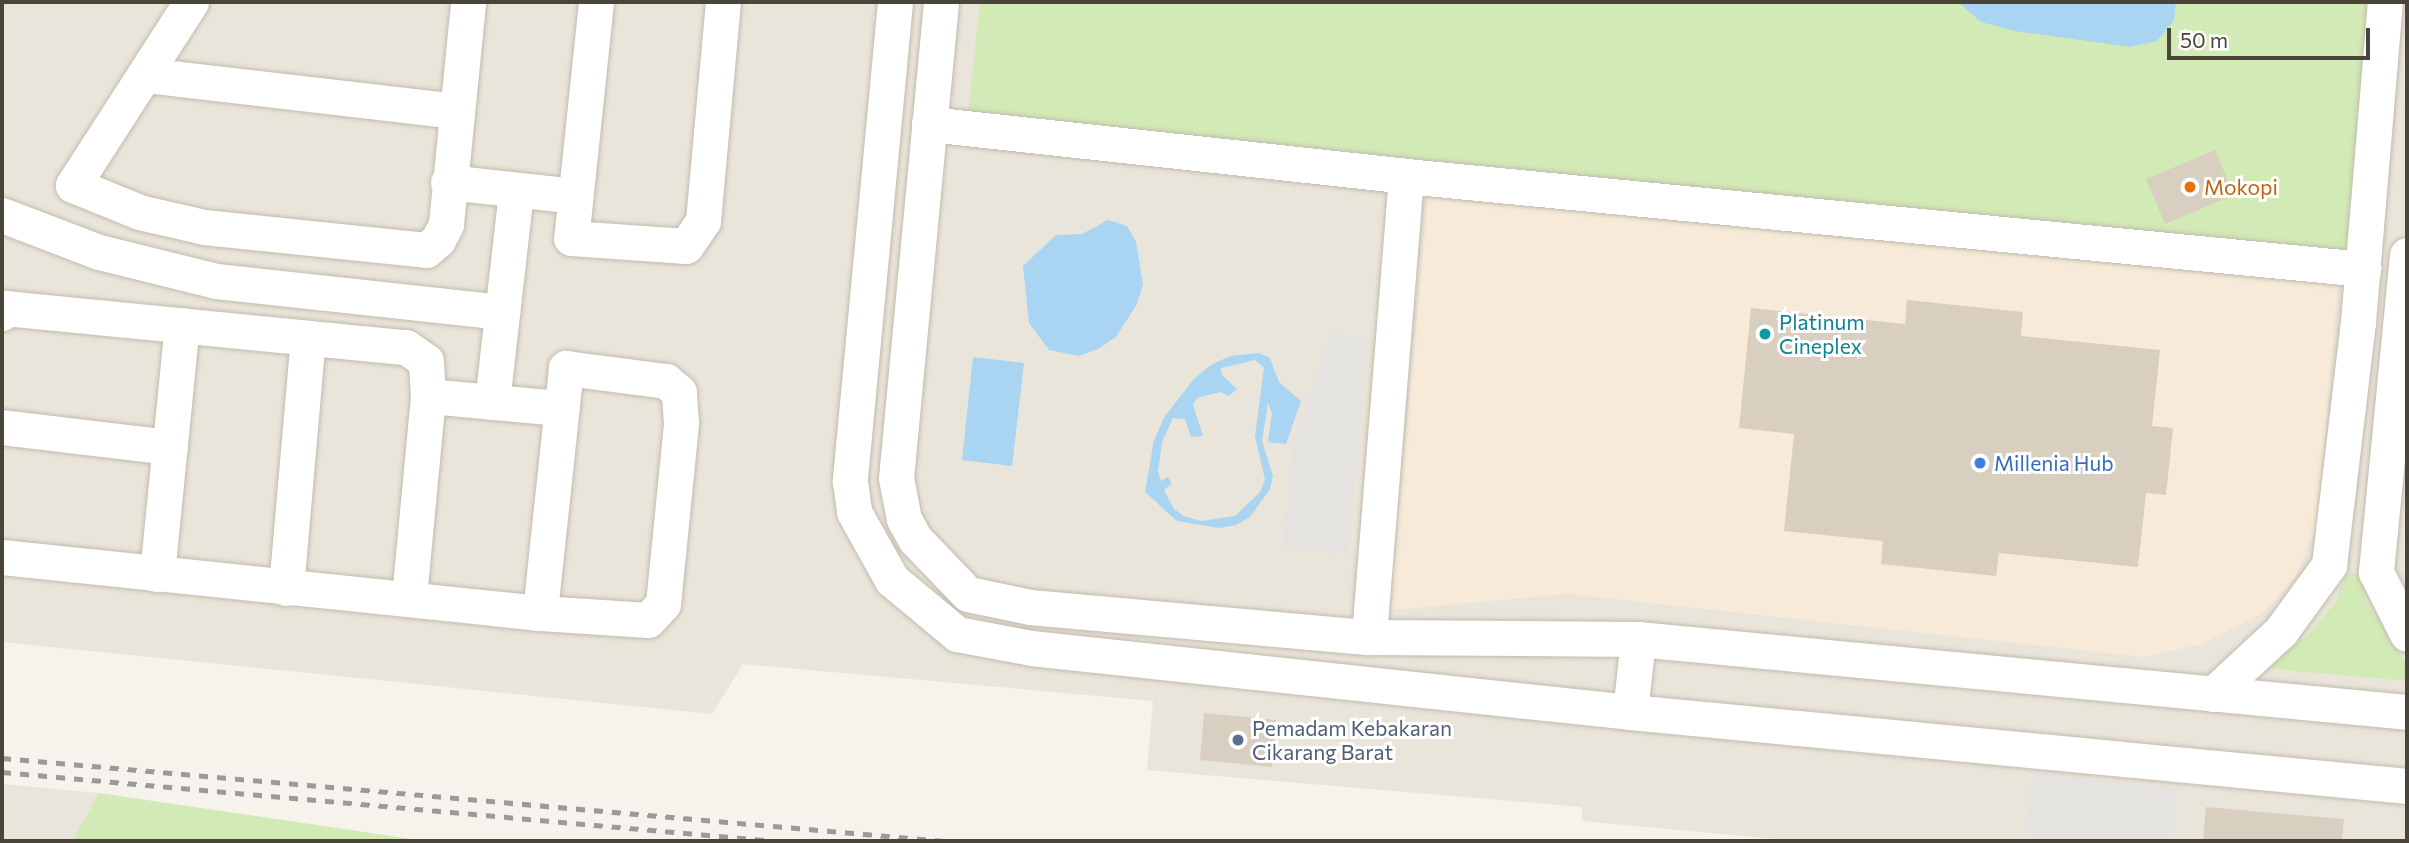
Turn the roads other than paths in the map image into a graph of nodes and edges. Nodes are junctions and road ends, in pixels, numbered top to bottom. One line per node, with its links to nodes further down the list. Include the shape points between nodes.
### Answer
1 (191, 2): 8 (street)
2 (468, 2): 9 (street)
3 (596, 2): 14 (street)
4 (723, 2): 14 (street, via 703,221 695,238 686,246 571,238)
5 (895, 2): 36 (street, via 850,482 854,512 870,545 892,580 911,599 957,634 1031,648)
6 (941, 2): 10 (street)
7 (2385, 2): 17 (street)
8 (145, 75): 9 (street); 12 (street, via 73,184 139,212 204,227 426,250 446,224)
9 (454, 111): 12 (street)
10 (929, 124): 11 (street); 33 (street, via 896,457 904,519 928,554 968,594 1030,607)
11 (1406, 176): 17 (street); 33 (street)
12 (448, 182): 13 (street)
13 (516, 190): 14 (street); 18 (street)
14 (575, 196)
15 (3, 216): 18 (street, via 99,252 216,281)
16 (2407, 255): 32 (street, via 2376,572)
17 (2363, 269): 35 (street, via 2329,565 2281,631)
18 (502, 312): 23 (street)
19 (2, 313): 20 (street, via 5,308)
20 (182, 325): 21 (street); 26 (street)
21 (308, 338): 22 (street, via 406,347 426,361); 29 (street)
22 (428, 396): 23 (street); 30 (street)
23 (492, 402): 24 (street)
24 (561, 408): 31 (street); 31 (street, via 566,368 650,376 679,392 681,424 665,589 657,615 648,620)
25 (2, 426): 26 (street)
26 (170, 447): 28 (street)
27 (2, 557): 28 (street)
28 (157, 574): 29 (street)
29 (285, 588): 30 (street)
30 (409, 598): 31 (street)
31 (540, 613)
32 (2407, 634)
33 (1369, 636): 34 (street)
34 (1638, 639): 35 (street); 36 (street)
35 (2213, 694): 37 (street)
36 (1630, 712): 38 (street)
37 (2407, 712)
38 (2407, 786)

